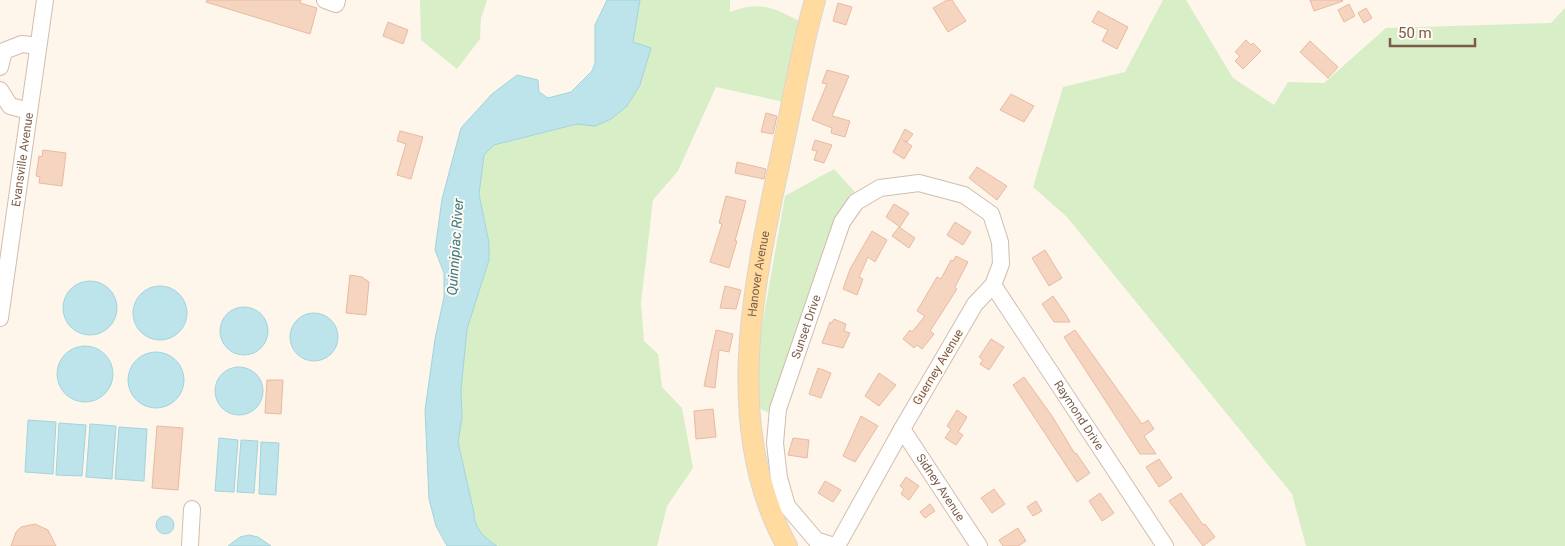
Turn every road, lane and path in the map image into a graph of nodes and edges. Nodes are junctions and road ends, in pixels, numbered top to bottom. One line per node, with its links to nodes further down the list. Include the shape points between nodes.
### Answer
1 (45, 0): 5 (street, Evansville Avenue)
2 (324, 0): 3 (street, via 336,4)
3 (337, 0)
4 (815, 0): 16 (main road, Hanover Avenue, via 768,216 750,326 747,386 756,467)
5 (38, 46): 6 (street, via 22,44); 9 (street, Evansville Avenue)
6 (2, 51): 7 (street)
7 (0, 67)
8 (0, 90): 9 (street, via 10,106)
9 (29, 112): 12 (street, Evansville Avenue)
10 (964, 195): 11 (street, Guerney Avenue, via 991,214 1000,242 1001,264); 17 (street, Sunset Drive, via 919,183 880,188 856,202 842,222 778,409 775,444 779,478 787,506 816,540)
11 (993, 285): 13 (street, Guerney Avenue, via 975,304); 19 (street, Raymond Drive)
12 (0, 318)
13 (902, 429): 17 (street, Guerney Avenue); 18 (street, Sidney Avenue)
14 (192, 509): 15 (street)
15 (190, 546)
16 (786, 546)
17 (836, 546)
18 (979, 546)
19 (1166, 546)

